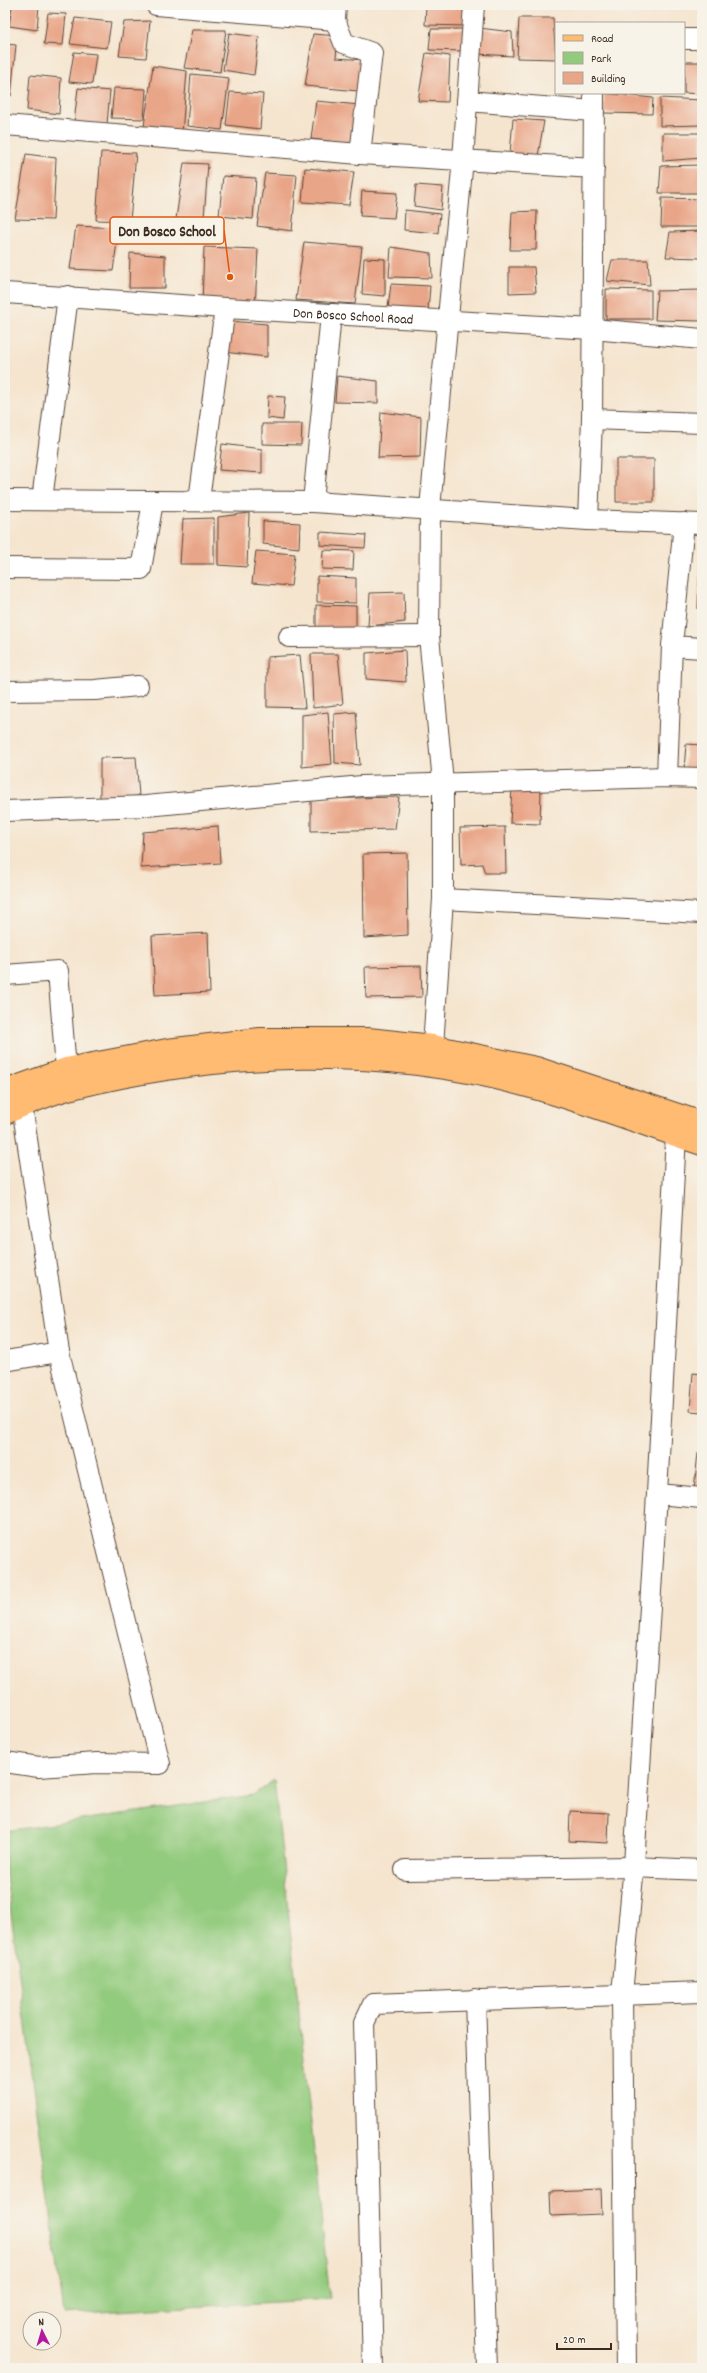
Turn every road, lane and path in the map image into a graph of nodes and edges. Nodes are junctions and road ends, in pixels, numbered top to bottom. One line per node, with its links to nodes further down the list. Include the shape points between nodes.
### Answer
1 (156, 5): 3 (street)
2 (474, 5): 6 (street)
3 (335, 12): 9 (street, via 344,43 372,53)
4 (685, 39): 5 (street)
5 (702, 39)
6 (467, 101): 7 (street); 10 (street)
7 (593, 102): 11 (street)
8 (5, 125): 9 (street)
9 (360, 154): 10 (street)
10 (464, 159): 11 (street); 16 (street)
11 (594, 168): 17 (street)
12 (5, 293): 13 (street, Don Bosco School Road)
13 (68, 296): 14 (street, Don Bosco School Road); 22 (street)
14 (225, 308): 15 (street, Don Bosco School Road); 23 (street)
15 (331, 314): 16 (street, Don Bosco School Road); 25 (street)
16 (448, 320): 17 (street, Don Bosco School Road); 26 (street)
17 (593, 329): 18 (street, Don Bosco School Road); 19 (street)
18 (702, 339)
19 (592, 419): 20 (street); 27 (street)
20 (702, 423)
21 (5, 500): 22 (street)
22 (42, 500): 24 (street)
23 (199, 500): 24 (street); 25 (street)
24 (153, 502): 29 (street, via 141,569)
25 (314, 502): 26 (street)
26 (430, 508): 27 (street); 30 (street)
27 (588, 520): 28 (street)
28 (693, 524): 32 (street)
29 (5, 568)
30 (429, 636): 31 (street); 38 (street)
31 (289, 637)
32 (672, 646): 33 (street); 36 (street)
33 (702, 648)
34 (138, 686): 35 (street, via 95,690)
35 (5, 691)
36 (667, 777): 37 (street); 38 (street)
37 (702, 778)
38 (443, 782): 39 (street, via 362,786 146,806); 40 (street)
39 (5, 811)
40 (443, 899): 41 (street); 43 (street)
41 (702, 913)
42 (5, 975): 44 (street, via 58,971)
43 (433, 1046): 44 (main road, via 368,1039 260,1039 167,1050); 47 (main road, via 536,1068)
44 (66, 1069): 45 (main road)
45 (5, 1091)
46 (13, 1109): 48 (main road, via 71,1088 170,1069 261,1059 367,1059 430,1065 531,1086); 50 (street)
47 (702, 1123)
48 (676, 1135): 49 (main road); 52 (street)
49 (702, 1144)
50 (59, 1352): 51 (street); 54 (street, via 160,1764 96,1763 39,1767)
51 (5, 1361)
52 (657, 1494): 53 (street); 55 (street)
53 (702, 1498)
54 (5, 1762)
55 (632, 1867): 56 (street); 57 (street); 59 (street)
56 (404, 1870)
57 (702, 1870)
58 (702, 1992): 59 (street)
59 (622, 1994): 60 (street); 63 (street)
60 (475, 1999): 61 (street, via 373,2004 364,2023); 62 (street)
61 (373, 2368)
62 (487, 2368)
63 (626, 2368)

